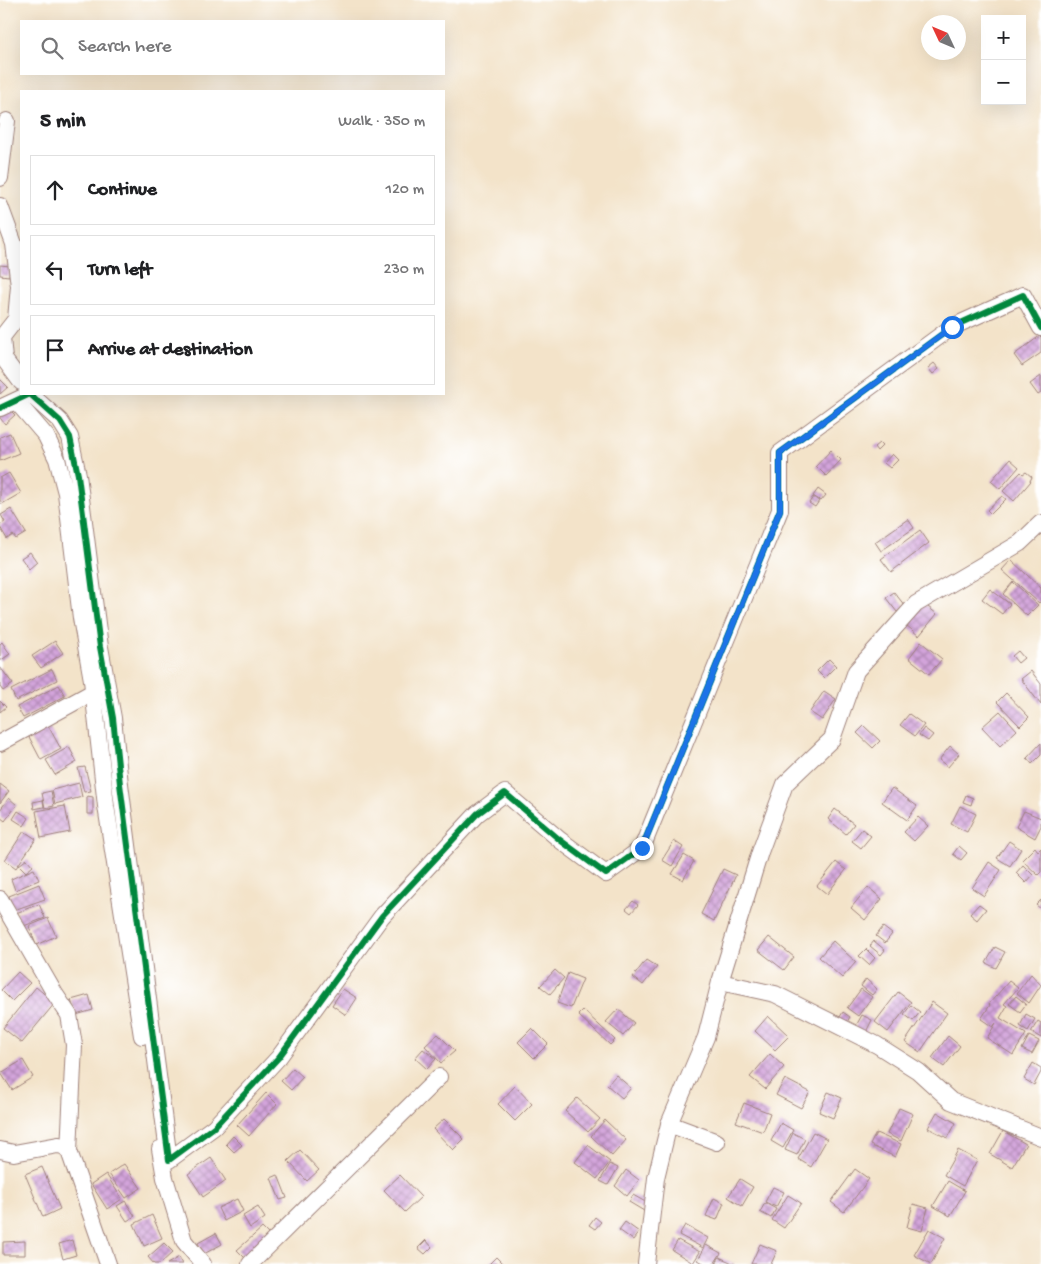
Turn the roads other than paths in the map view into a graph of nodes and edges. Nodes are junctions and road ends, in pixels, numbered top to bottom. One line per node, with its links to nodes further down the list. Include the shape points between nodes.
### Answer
1 (0, 124): 2 (street, via 7,120)
2 (0, 178)
3 (0, 206): 5 (street, via 14,244 19,286 16,319 2,337 4,359)
4 (1041, 328): 6 (street, via 1023,296 952,327 780,453 780,510 642,848 606,874 505,793 477,814 382,916 279,1057 214,1127 169,1160 113,718 100,647 78,475 70,437 60,421)
5 (20, 381)
6 (25, 396): 7 (street); 9 (street, via 57,458 66,493)
7 (0, 408)
8 (1041, 523): 12 (street, via 1020,543 916,604 856,671 832,739 785,784 760,852)
9 (93, 692): 10 (street); 20 (street, via 106,806 165,1178 184,1241)
10 (0, 743)
11 (0, 899): 18 (street, via 69,1015 74,1045)
12 (720, 982): 14 (street, via 706,1037); 15 (street, via 775,994 876,1045 918,1072 951,1101)
13 (439, 1077): 21 (street)
14 (669, 1124): 16 (street); 22 (street, via 656,1178)
15 (1041, 1137)
16 (717, 1142)
17 (0, 1150): 18 (street, via 14,1153 64,1146)
18 (69, 1151): 19 (street)
19 (108, 1264)
20 (204, 1264)
21 (250, 1264)
22 (646, 1264)

